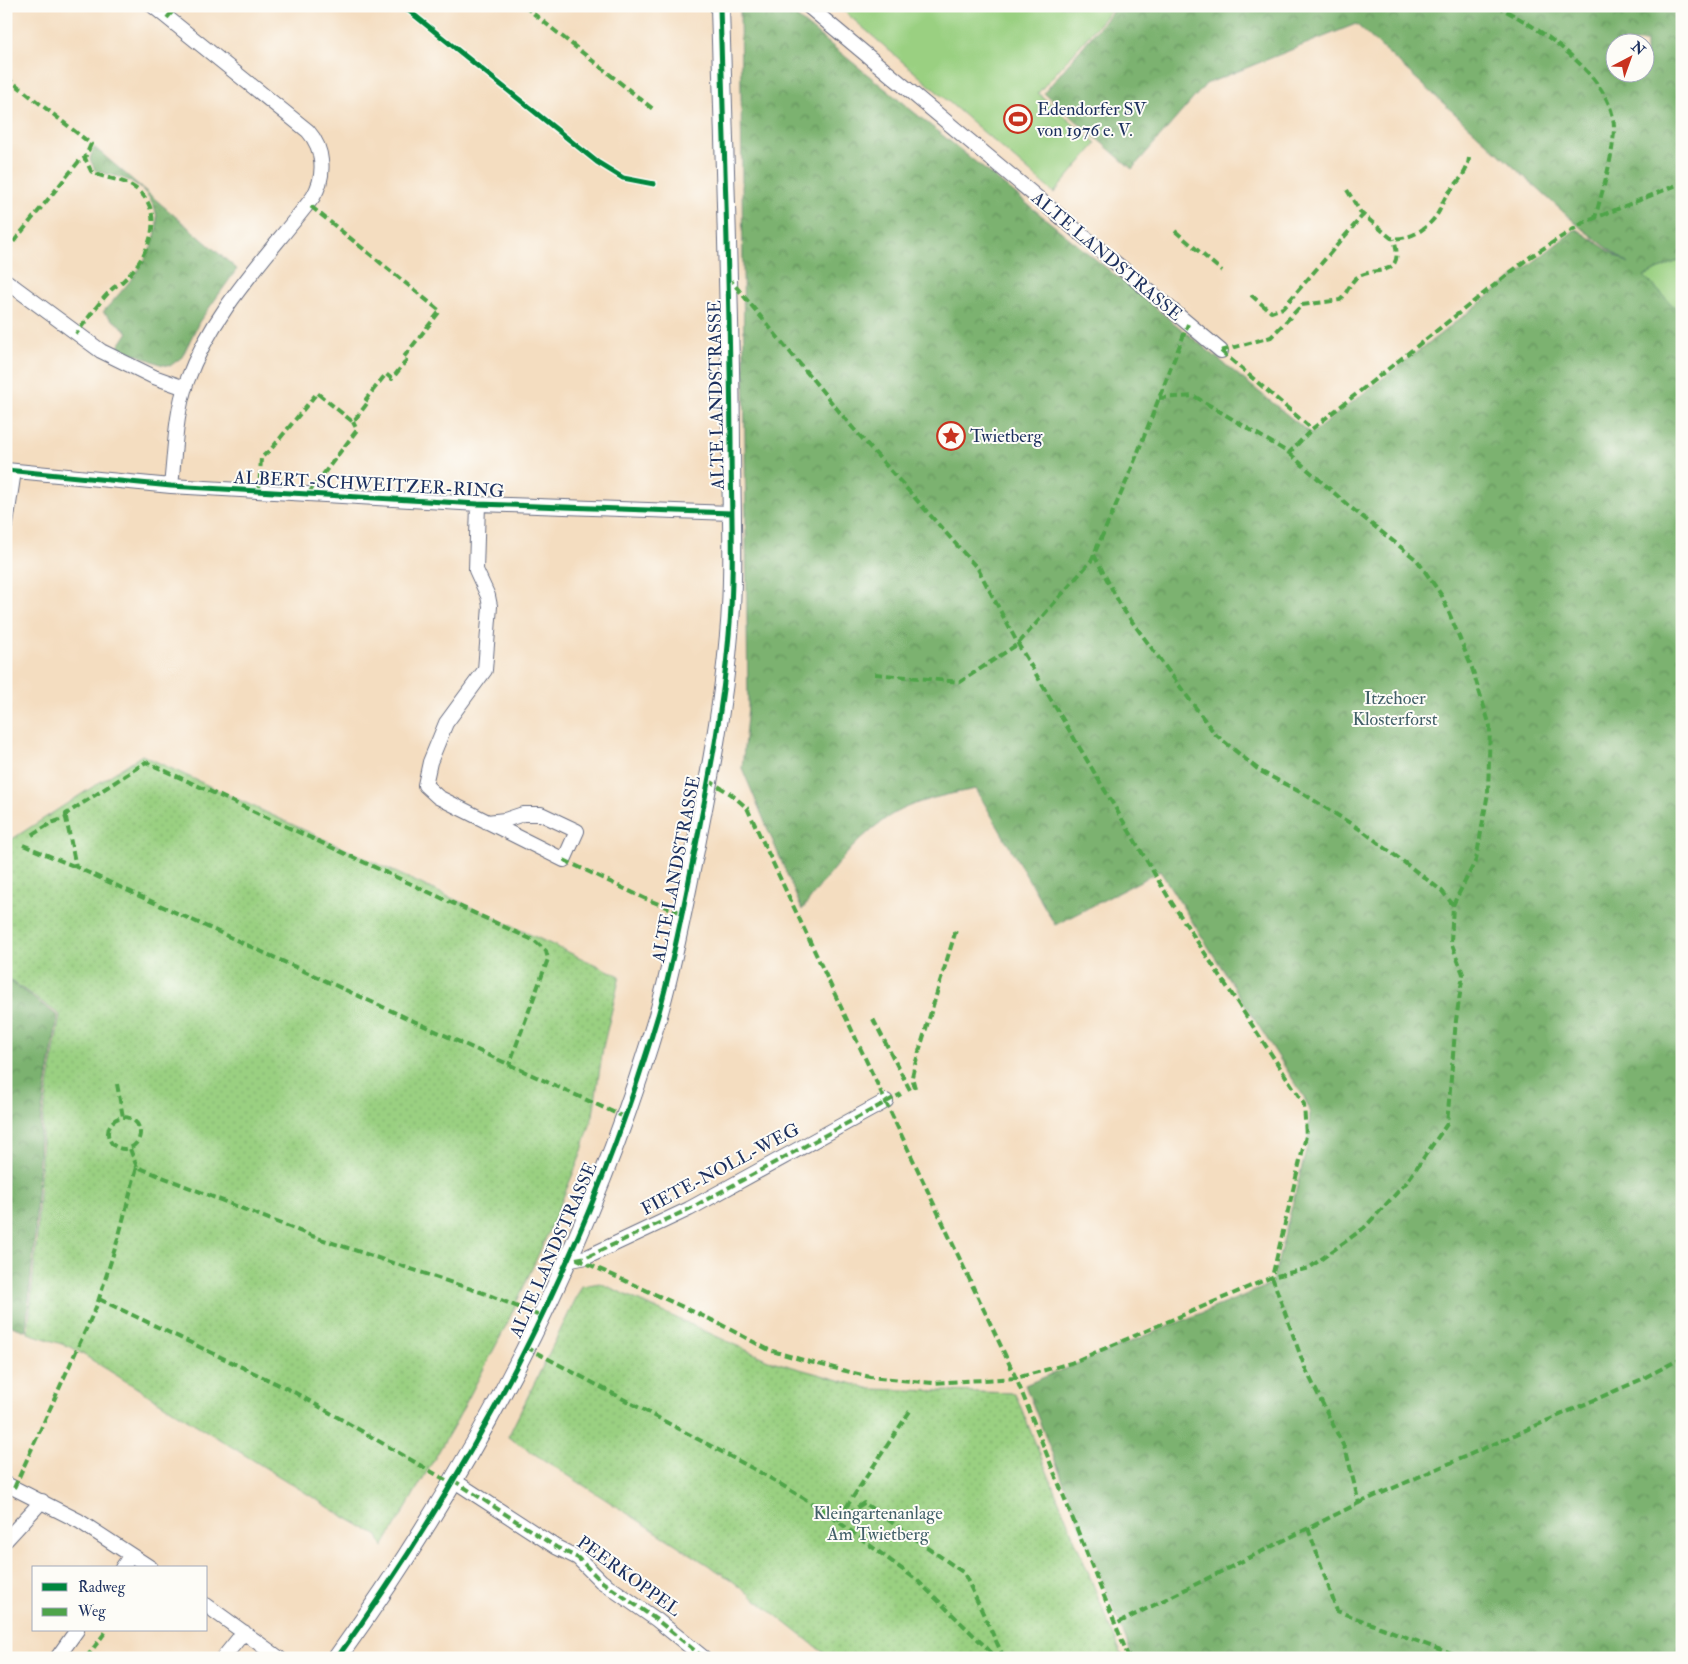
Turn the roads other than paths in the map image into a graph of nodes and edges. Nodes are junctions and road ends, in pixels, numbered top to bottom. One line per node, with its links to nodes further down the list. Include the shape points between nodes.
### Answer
1 (153, 6): 6 (street, via 308,131 316,141 322,161 316,193 215,322)
2 (720, 6): 10 (street, ALTE LANDSTRASSE)
3 (808, 6): 5 (street, ALTE LANDSTRASSE)
4 (6, 281): 6 (street, via 101,352)
5 (1221, 351)
6 (185, 388): 8 (street)
7 (10, 470): 8 (street, ALBERT-SCHWEITZER-RING); 11 (street)
8 (171, 486): 9 (street, ALBERT-SCHWEITZER-RING)
9 (478, 504): 10 (street, ALBERT-SCHWEITZER-RING); 12 (street, via 476,570 490,606 485,670 446,723 430,762 425,785 438,797)
10 (731, 513): 14 (street, ALTE LANDSTRASSE, via 732,597 723,690 704,806 674,951 639,1075 612,1151)
11 (6, 524)
12 (487, 822): 12 (street, via 523,814 541,814 578,831 564,860)
13 (886, 1101): 14 (street, FIETE-NOLL-WEG, via 689,1209 587,1257)
14 (566, 1261): 15 (street, ALTE LANDSTRASSE, via 542,1317)
15 (453, 1480): 28 (street, ALTE LANDSTRASSE, via 402,1563); 29 (street, PEERKOPPEL, via 578,1558 601,1580)
16 (6, 1484): 17 (street)
17 (42, 1501): 18 (street); 19 (street)
18 (6, 1540)
19 (131, 1555): 20 (street); 21 (street)
20 (123, 1566)
21 (148, 1566)
22 (208, 1606): 24 (street)
23 (76, 1632): 25 (street)
24 (244, 1632): 26 (street); 27 (street)
25 (57, 1658)
26 (223, 1658)
27 (279, 1658)
28 (337, 1658)
29 (704, 1658)

